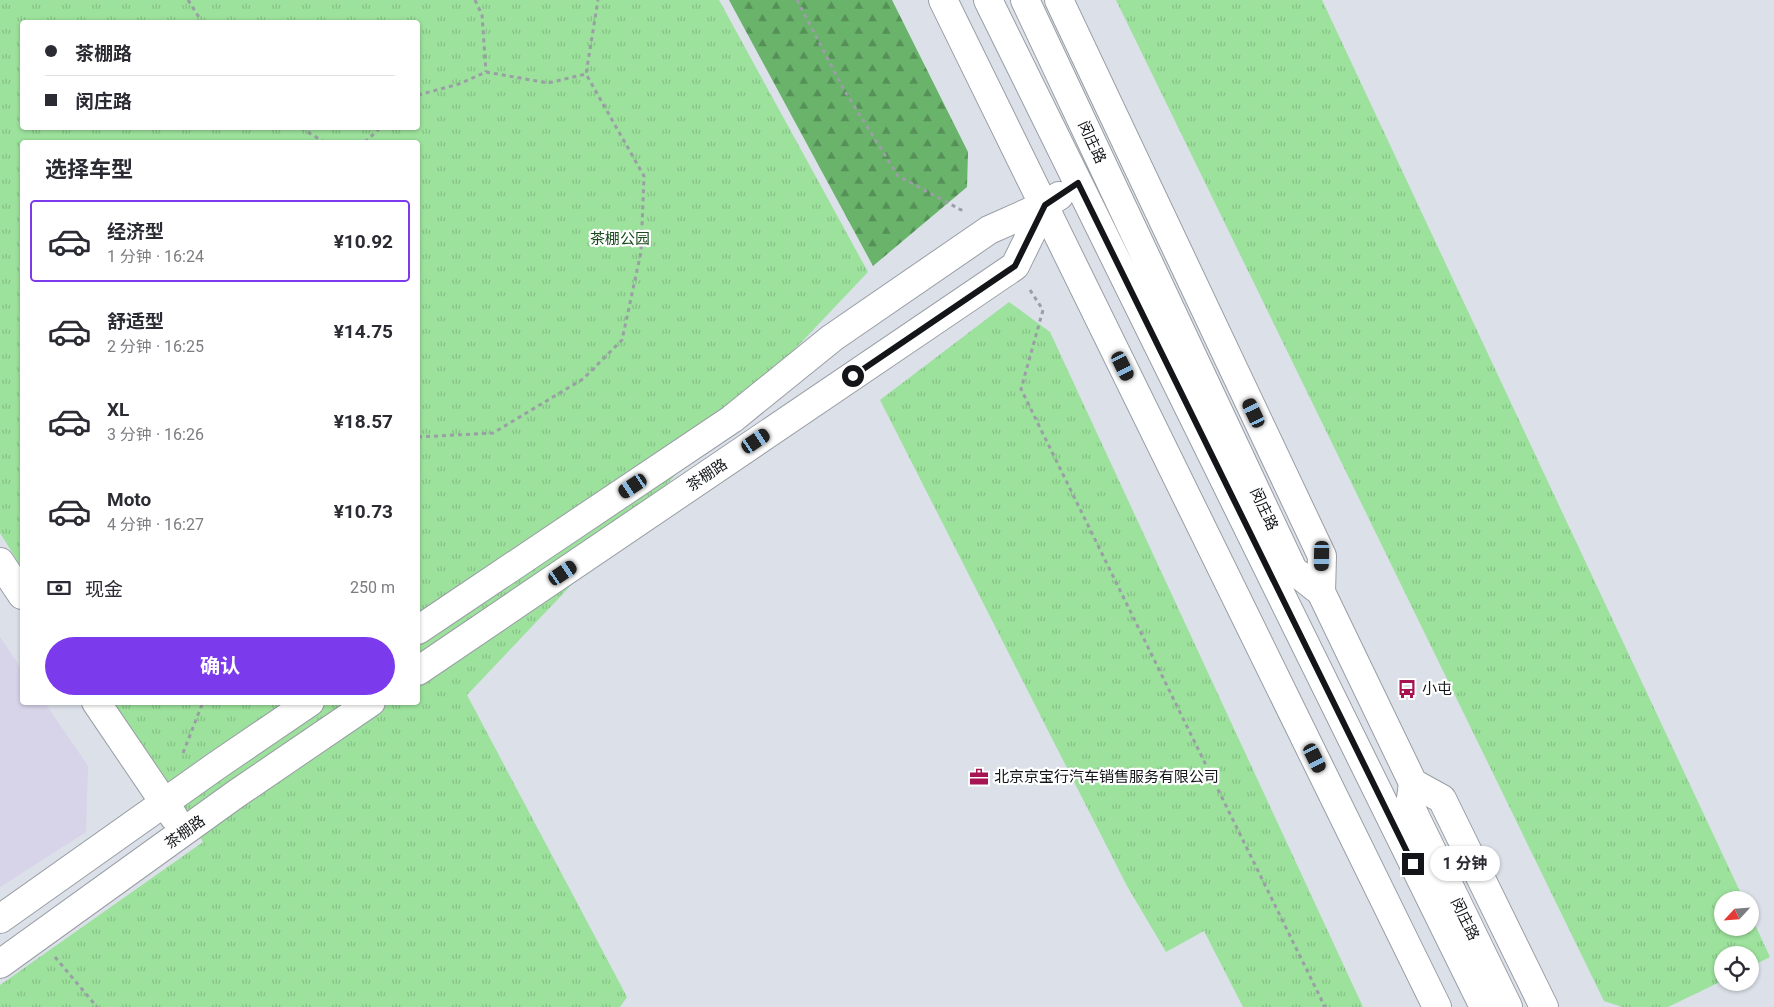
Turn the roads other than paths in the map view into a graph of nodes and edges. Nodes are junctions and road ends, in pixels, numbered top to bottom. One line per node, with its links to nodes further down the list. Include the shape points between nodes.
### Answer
1 (943, 0): 7 (street)
2 (988, 0): 6 (street, 闵庄路)
3 (1025, 0): 5 (street, 闵庄路)
4 (1059, 0): 10 (street, 闵庄路, via 1322,556)
5 (1104, 166): 6 (street); 10 (street, 闵庄路, via 1293,570)
6 (1078, 183): 7 (street); 22 (street, 闵庄路)
7 (1045, 205): 11 (street, via 989,230 832,338 732,419); 12 (street, 茶棚路, via 1015,266); 21 (street)
8 (0, 562): 9 (street)
9 (20, 592)
10 (1321, 592): 16 (street, 闵庄路)
11 (420, 629)
12 (420, 670)
13 (98, 705): 17 (street)
14 (306, 705): 17 (street)
15 (367, 705): 18 (street, 茶棚路)
16 (1413, 783): 23 (street, 闵庄路, via 1410,806); 24 (street, via 1442,799)
17 (165, 803): 18 (street); 19 (street)
18 (185, 833): 20 (street, 茶棚路)
19 (0, 919)
20 (0, 964)
21 (1437, 1007)
22 (1484, 1007)
23 (1508, 1007)
24 (1544, 1007)

